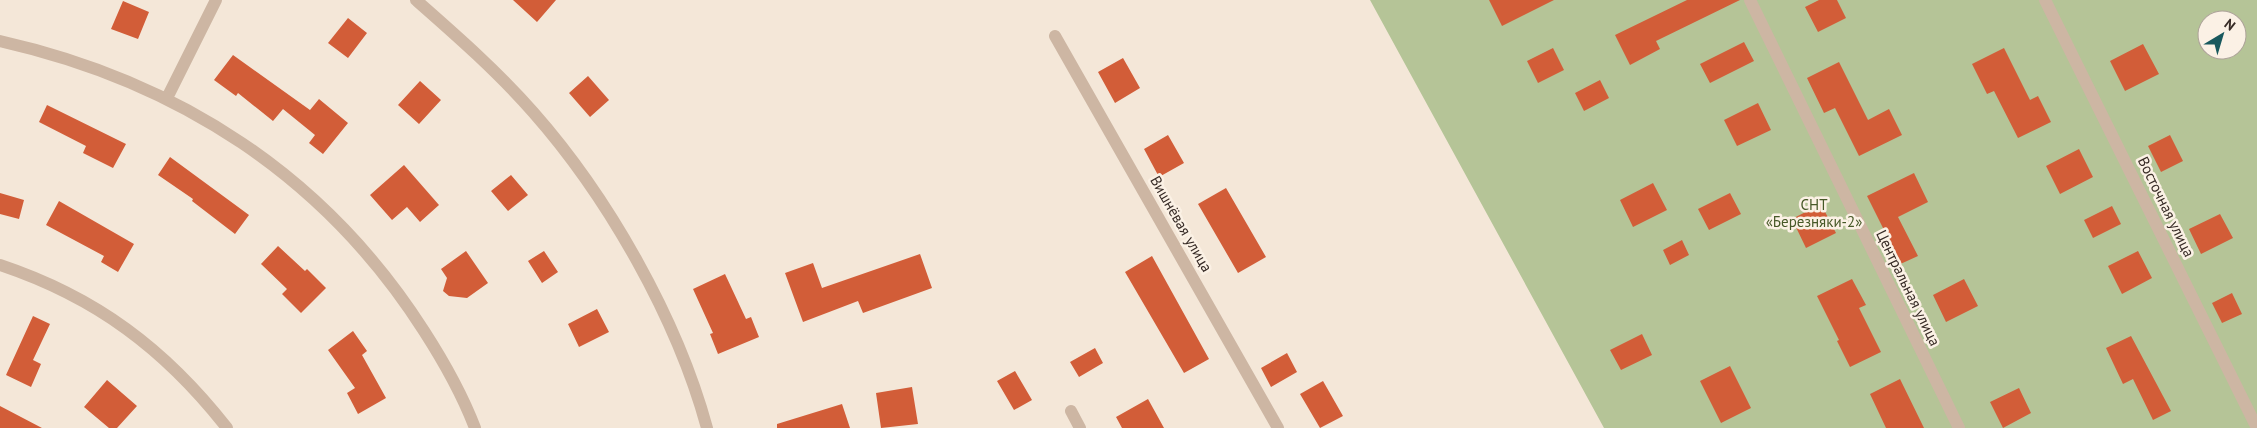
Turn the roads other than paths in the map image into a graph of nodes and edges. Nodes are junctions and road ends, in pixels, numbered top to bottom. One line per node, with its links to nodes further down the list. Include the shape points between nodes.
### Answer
1 (216, 0): 7 (street)
2 (416, 0): 12 (street, via 474,51 534,113 587,181 632,253 671,330)
3 (1750, 0): 15 (street, Центральная улица)
4 (2046, 0): 16 (street, Восточная улица)
5 (1055, 36): 14 (street, Вишнёвая улица)
6 (0, 41): 7 (street, via 47,51)
7 (167, 98): 11 (street, via 223,130 275,167 324,209 368,255 408,306 442,360)
8 (0, 265): 10 (street, via 69,293 141,338 174,366)
9 (1070, 411): 13 (street)
10 (227, 428)
11 (475, 428)
12 (707, 428)
13 (1080, 428)
14 (1278, 428)
15 (1959, 428)
16 (2257, 428)

